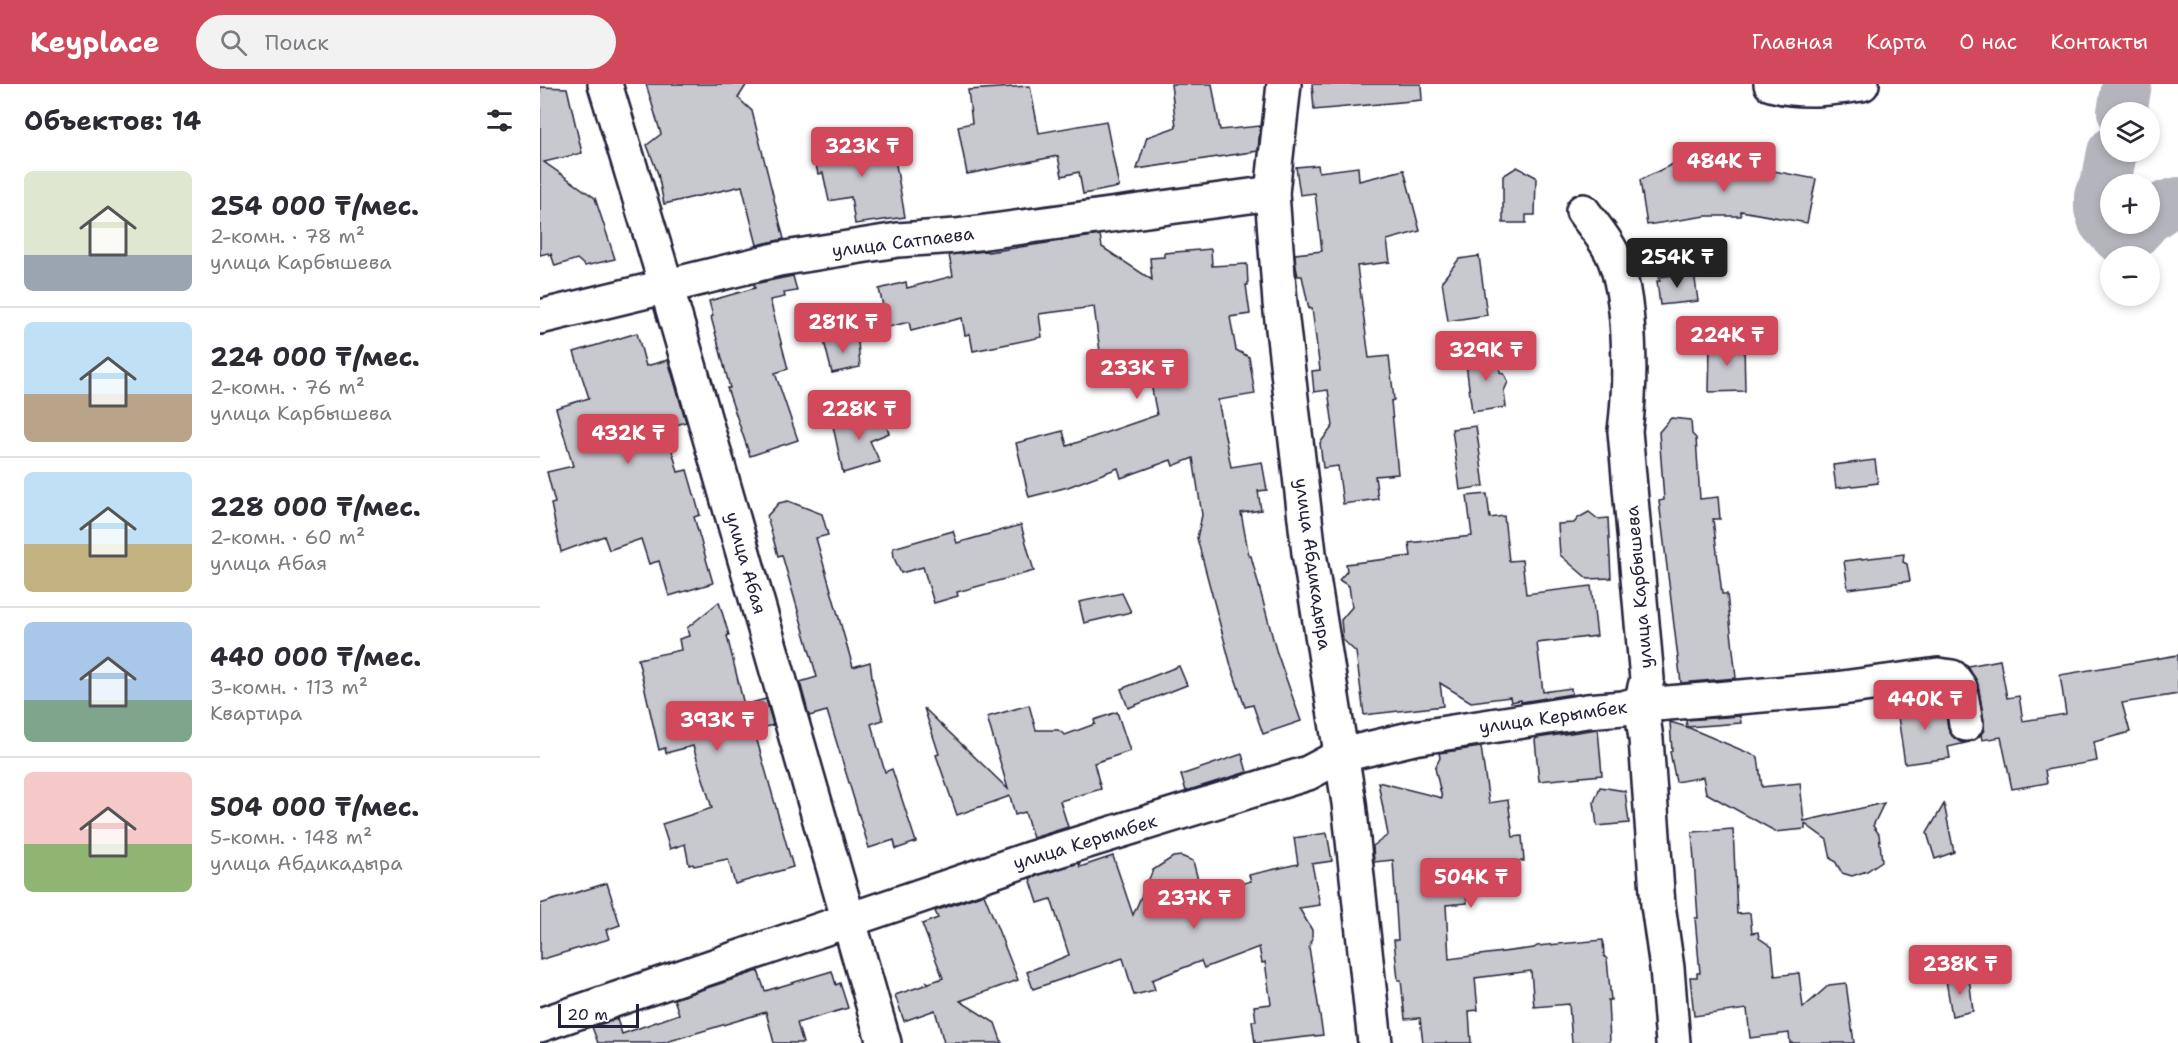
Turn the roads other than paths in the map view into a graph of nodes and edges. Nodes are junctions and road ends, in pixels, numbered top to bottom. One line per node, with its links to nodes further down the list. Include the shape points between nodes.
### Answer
1 (604, 84): 7 (street, улица Абая)
2 (1284, 84): 5 (street, улица Абдикадыра)
3 (1771, 84): 4 (street, via 1822,90)
4 (1862, 84)
5 (1272, 193): 7 (street, улица Сатпаева, via 956,236 898,240 779,259); 11 (street, улица Абдикадыра, via 1280,303 1309,553)
6 (1583, 211): 9 (street, улица Карбышева, via 1613,255 1625,309 1629,399 1625,431 1647,679)
7 (666, 285): 8 (street, улица Сатпаева); 12 (street, улица Абая)
8 (540, 317)
9 (1641, 703): 10 (street, улица Керымбек, via 1835,689 1947,675 1960,688); 11 (street, улица Керымбек, via 1414,738); 16 (street, улица Карбышева)
10 (1966, 724)
11 (1342, 755): 12 (street, улица Керымбек, via 1308,773); 15 (street, улица Абдикадыра)
12 (847, 919): 13 (street, улица Керымбек); 14 (street, улица Абая)
13 (540, 1025)
14 (884, 1043)
15 (1375, 1043)
16 (1673, 1043)

